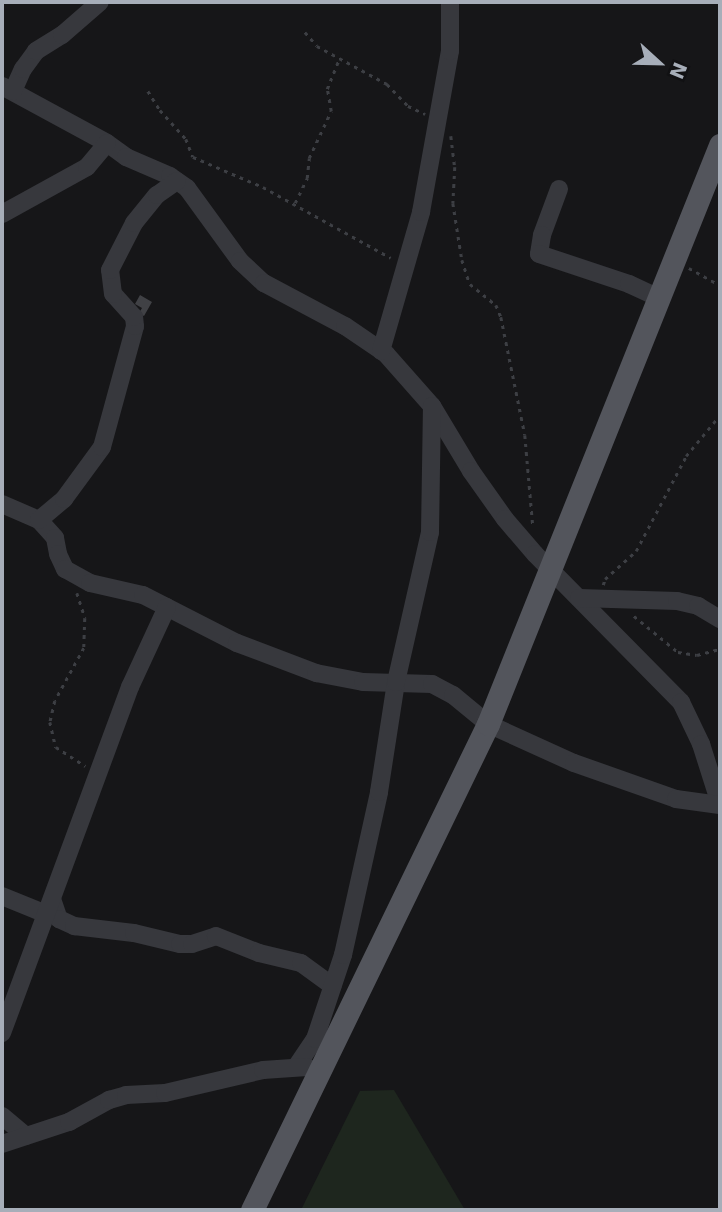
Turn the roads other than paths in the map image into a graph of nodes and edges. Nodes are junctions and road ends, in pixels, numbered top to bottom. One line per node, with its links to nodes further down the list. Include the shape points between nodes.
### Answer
1 (100, 2): 3 (street, via 36,51)
2 (450, 2): 10 (street, via 452,40 444,125)
3 (8, 89): 4 (street)
4 (107, 143): 6 (street); 8 (street, via 87,167)
5 (720, 145): 9 (main road)
6 (177, 181): 10 (street, via 187,188 240,261 264,283); 13 (street, via 157,195 134,223 110,270 113,294 135,321 104,442 64,499)
7 (559, 189): 9 (street, via 541,235 539,254)
8 (2, 214)
9 (659, 298): 14 (main road)
10 (382, 351): 11 (street)
11 (432, 406): 14 (street, via 492,504); 18 (street, via 430,532)
12 (2, 504): 13 (street)
13 (39, 520): 16 (street, via 55,538 61,563 69,573)
14 (543, 561): 15 (street); 19 (main road)
15 (579, 598): 17 (street, via 677,600); 20 (street, via 681,702 701,744)
16 (167, 607): 18 (street, via 237,643 316,673 363,682); 22 (street, via 130,687)
17 (720, 619)
18 (396, 682): 19 (street, via 425,683 447,691); 23 (street, via 379,792)
19 (488, 724): 20 (street, via 660,795); 25 (main road)
20 (720, 804)
21 (2, 896): 22 (street)
22 (49, 907): 23 (street, via 74,926 180,944 216,936 301,963); 24 (street)
23 (333, 986): 26 (street, via 315,1039)
24 (2, 1033)
25 (320, 1066): 26 (street); 30 (main road)
26 (296, 1067): 28 (street, via 165,1093 126,1095)
27 (2, 1116): 28 (street)
28 (26, 1136): 29 (street)
29 (2, 1144)
30 (252, 1210)

